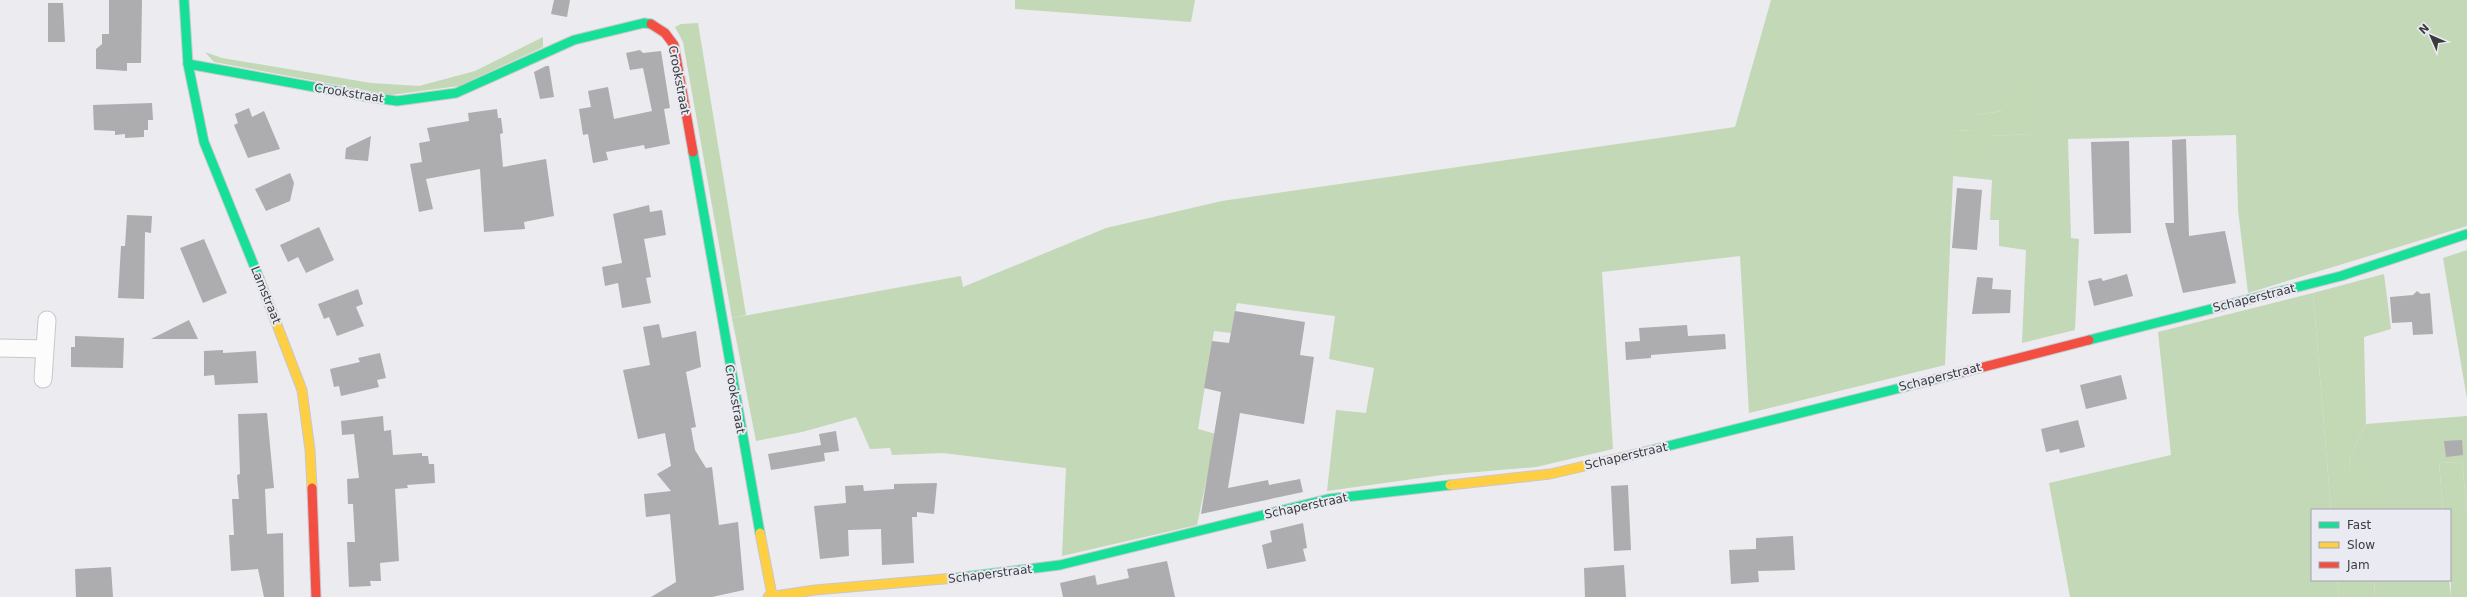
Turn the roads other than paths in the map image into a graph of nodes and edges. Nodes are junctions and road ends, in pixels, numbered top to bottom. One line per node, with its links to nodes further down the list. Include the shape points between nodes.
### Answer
1 (184, 0): 2 (street, Lamstraat)
2 (188, 64): 8 (street, Crookstraat, via 398,101 424,99 456,92 574,40 596,33 644,23 655,25 665,33 674,45); 9 (street, Lamstraat, via 204,142 302,390 310,450)
3 (2467, 234): 8 (street, Schaperstraat, via 2334,278 1647,452 1550,474 1328,499 1060,565 918,583 815,590)
4 (47, 320): 6 (street)
5 (0, 348): 6 (street)
6 (44, 349): 7 (street)
7 (43, 379)
8 (770, 596)
9 (316, 597)

